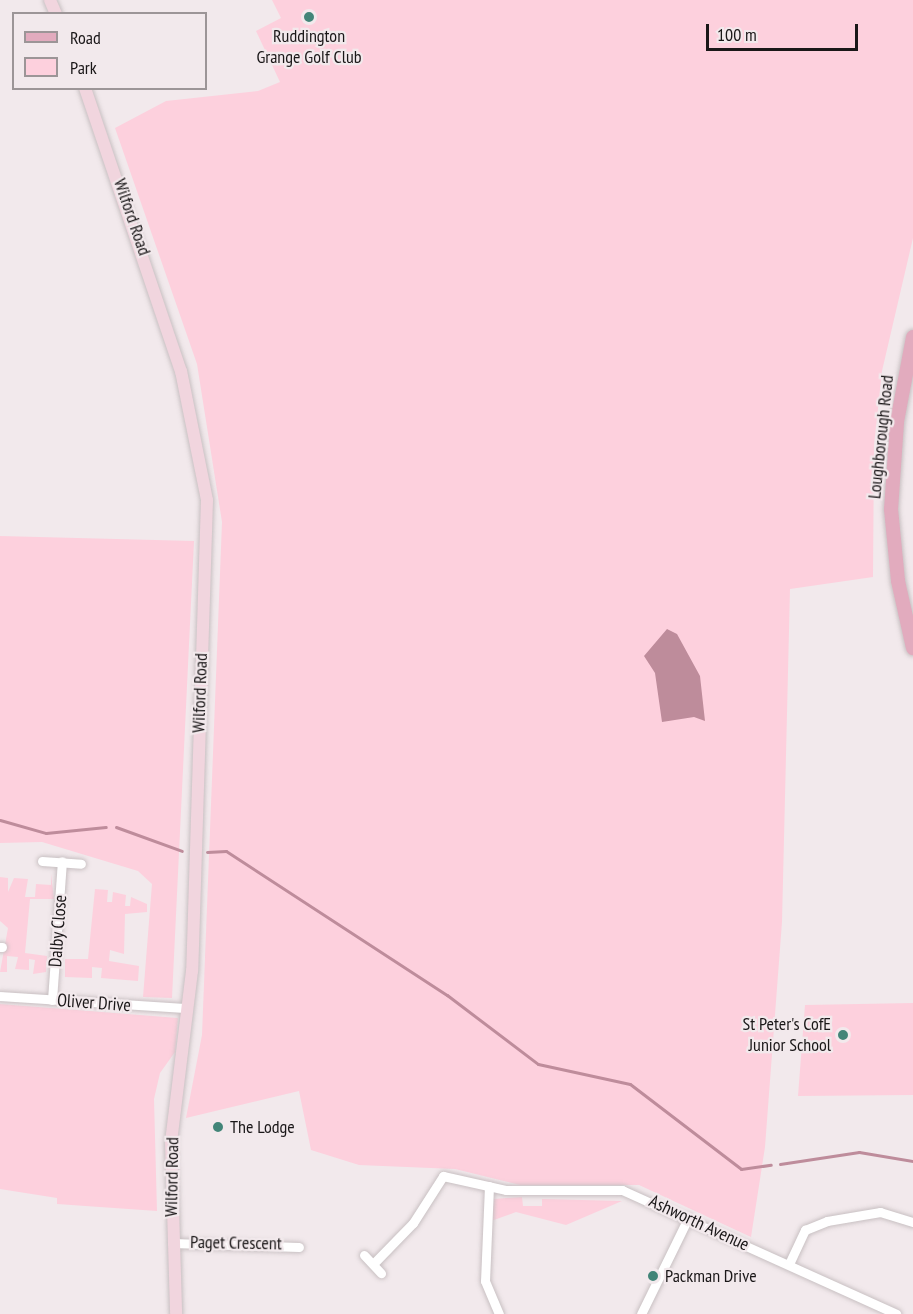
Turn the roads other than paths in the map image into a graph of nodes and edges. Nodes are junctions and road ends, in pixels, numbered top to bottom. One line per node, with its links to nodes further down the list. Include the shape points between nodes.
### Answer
1 (86, 90): 9 (main road, Wilford Road, via 161,304 196,430 206,491)
2 (912, 346): 3 (main road, Loughborough Road, via 897,422 891,509)
3 (913, 648)
4 (42, 861): 5 (street)
5 (62, 861): 6 (street); 8 (street, Dalby Close)
6 (81, 864)
7 (0, 996): 8 (street, Oliver Drive)
8 (52, 1000): 9 (street, Oliver Drive)
9 (188, 1008): 13 (main road, Wilford Road, via 171,1141)
10 (489, 1186): 11 (street, Ashworth Avenue, via 627,1191); 16 (street, Ashworth Avenue, via 443,1176 413,1223); 20 (street, via 485,1281)
11 (688, 1218): 17 (street, Ashworth Avenue); 21 (street)
12 (913, 1222): 17 (street, via 880,1212 826,1221 805,1230)
13 (172, 1243): 14 (street, Paget Crescent); 19 (main road, Wilford Road)
14 (299, 1247)
15 (364, 1255): 16 (street)
16 (373, 1264): 18 (street)
17 (789, 1264): 22 (street, Ashworth Avenue)
18 (381, 1273)
19 (176, 1314)
20 (499, 1314)
21 (641, 1314)
22 (896, 1314)

